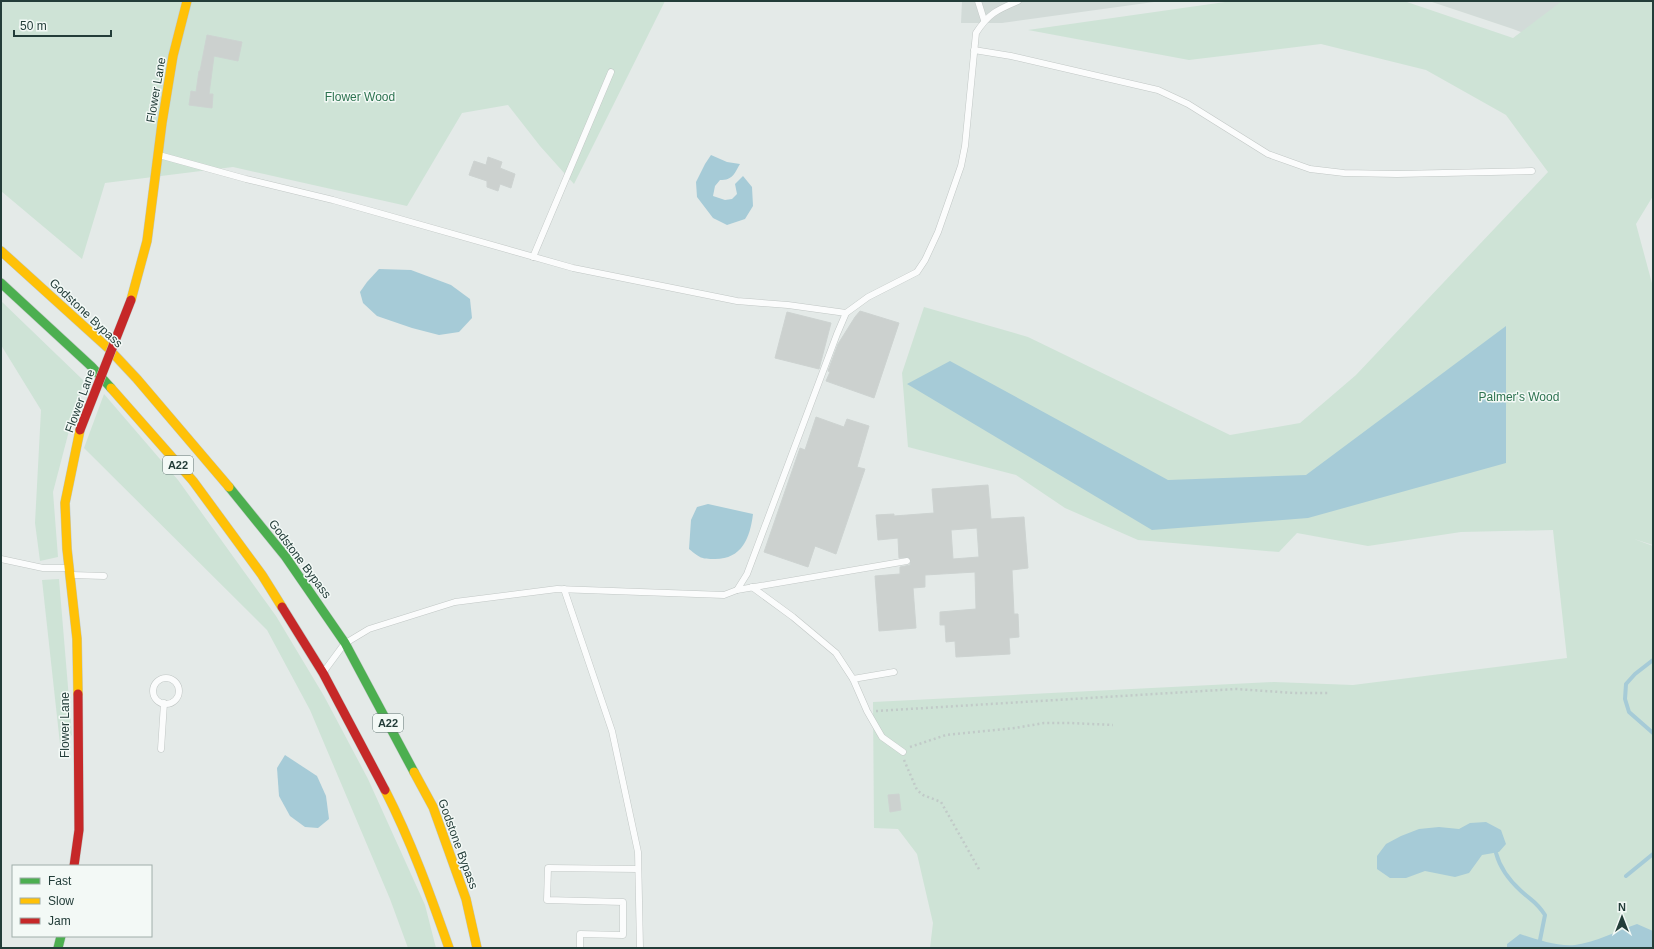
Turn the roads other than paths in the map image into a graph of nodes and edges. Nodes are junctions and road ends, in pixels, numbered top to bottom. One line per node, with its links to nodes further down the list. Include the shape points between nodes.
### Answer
1 (187, 1): 7 (main road, Flower Lane, via 174,56)
2 (978, 1): 4 (lane)
3 (1015, 2): 4 (lane)
4 (984, 20): 5 (lane, via 976,33)
5 (974, 50): 8 (lane, via 1158,90 1188,104 1268,154 1310,169 1344,173 1398,174); 12 (lane, via 961,166 938,232 925,260 917,272 868,297)
6 (611, 72): 10 (lane)
7 (158, 154): 10 (lane); 15 (main road, Flower Lane, bridge, via 147,241 132,300 80,430 65,503)
8 (1532, 171)
9 (1, 251): 20 (main road, Godstone Bypass / A22, via 99,339 200,451 269,536)
10 (533, 257): 12 (lane, via 573,268 737,301)
11 (1, 283): 22 (main road, A22, via 92,367 193,481 262,574)
12 (846, 313): 19 (lane, via 747,574)
13 (1, 559): 15 (lane)
14 (907, 561): 17 (lane)
15 (70, 572): 16 (lane); 27 (main road, Flower Lane, via 77,639 79,830)
16 (104, 576)
17 (752, 587): 19 (lane); 23 (lane, via 793,616 836,653)
18 (564, 589): 19 (lane, via 724,595); 20 (lane, via 455,602 368,629); 28 (lane, via 612,732 638,852)
19 (737, 590)
20 (345, 643): 22 (lane); 32 (main road, Godstone Bypass / A22, via 434,807 466,900)
21 (894, 672): 23 (lane)
22 (323, 673): 31 (main road, A22, via 402,824)
23 (853, 679): 26 (lane, via 882,737)
24 (164, 703): 24 (lane, via 155,698 154,694 154,686 163,678 170,679 178,685 178,694 174,701); 25 (lane)
25 (161, 749)
26 (903, 752)
27 (74, 865)
28 (638, 869): 33 (lane, via 548,868 547,900 623,902 623,935 580,934); 34 (lane)
29 (61, 937): 30 (main road)
30 (58, 948)
31 (449, 948)
32 (477, 948)
33 (580, 948)
34 (640, 948)

